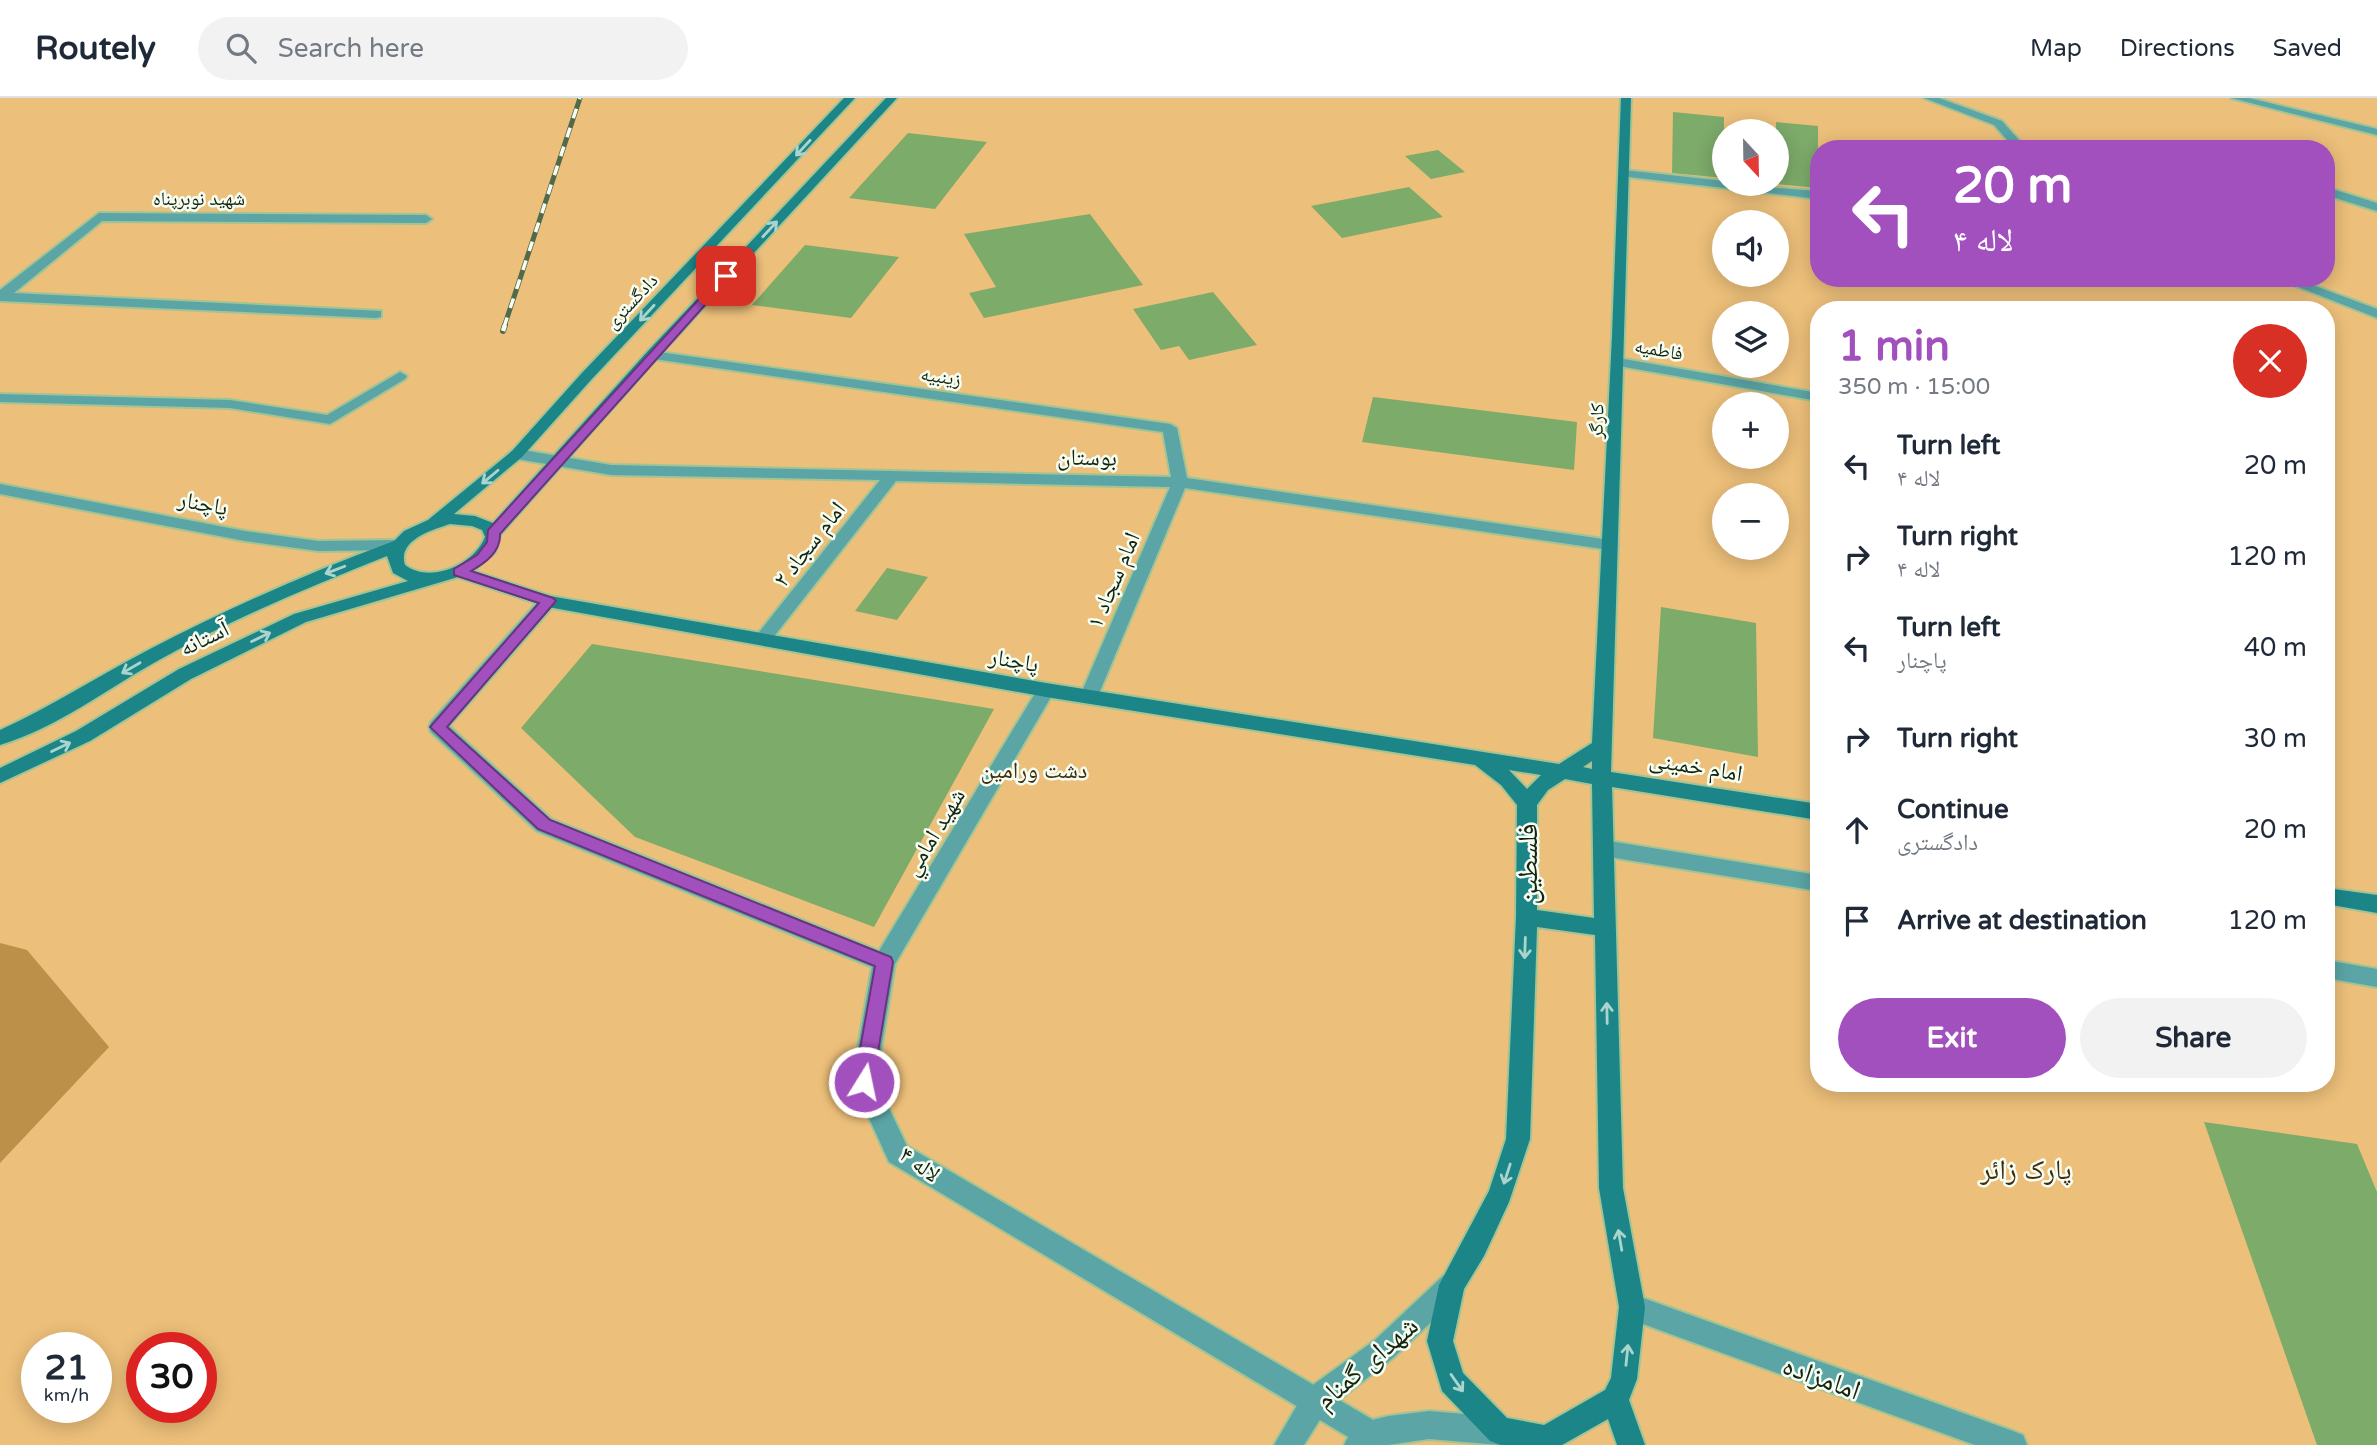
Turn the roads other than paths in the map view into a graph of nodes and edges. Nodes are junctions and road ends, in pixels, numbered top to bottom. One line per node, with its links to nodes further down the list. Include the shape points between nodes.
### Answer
1 (850, 98): 22 (main road, دادگستری, one-way to 22)
2 (892, 98): 17 (main road, one-way to 2)
3 (1626, 98): 8 (main road, کارگر)
4 (1929, 98): 7 (street, via 1998,123)
5 (2236, 98): 6 (street)
6 (2377, 132)
7 (2013, 140)
8 (1624, 174): 9 (street); 18 (main road, کارگر)
9 (1810, 194)
10 (2335, 194): 11 (street)
11 (2377, 207)
12 (426, 219): 14 (street, شهید نوبرپناه, via 99,217)
13 (2305, 287): 16 (street)
14 (1, 297): 15 (street)
15 (376, 314)
16 (2377, 314)
17 (652, 355): 23 (main road); 25 (street, زينبيه, via 1170,428)
18 (1618, 362): 20 (street, فاطميه); 30 (main road, کارگر)
19 (400, 376): 21 (street, via 330,420 230,404)
20 (1810, 396)
21 (0, 398)
22 (517, 454): 23 (street, بوستان); 27 (main road, دادگستری, one-way to 27)
23 (558, 462): 24 (street, بوستان, via 611,470); 28 (main road)
24 (892, 476): 25 (street, بوستان); 33 (street, امام سجاد ۲)
25 (1180, 482): 30 (street, بوستان); 35 (street, امام سجاد ۱)
26 (0, 489): 29 (street, پاچنار, via 246,536 318,546)
27 (434, 523): 28 (main road, via 478,521); 29 (main road, آستانه)
28 (493, 533): 31 (main road, آستانه, via 493,542 482,559)
29 (399, 545): 31 (main road, پاچنار, via 394,562 397,569 415,578); 36 (main road, آستانه, one-way to 36, via 276,593)
30 (1610, 545): 37 (main road, کارگر)
31 (452, 574): 32 (main road, پاچنار); 40 (main road, آستانه, one-way to 31, via 83,736 185,674 300,618)
32 (548, 601): 33 (main road, پاچنار); 50 (street, via 438,727 544,825)
33 (762, 639): 34 (main road, پاچنار)
34 (1046, 690): 35 (main road, پاچنار); 50 (street, شهيد امامي)
35 (1088, 696): 38 (main road, پاچنار)
36 (0, 738)
37 (1601, 746): 39 (main road, فلسطین); 41 (main road)
38 (1480, 759): 39 (main road, پاچنار); 42 (main road, via 1508,779)
39 (1565, 772): 41 (main road, امام خمینی); 42 (main road, فلسطین, via 1541,785)
40 (0, 776)
41 (1602, 777): 43 (main road, امام خمینی); 44 (main road)
42 (1527, 803): 48 (main road, فلسطین)
43 (1810, 811)
44 (1603, 848): 45 (street); 49 (main road)
45 (1810, 882)
46 (2335, 898): 47 (main road)
47 (2377, 905)
48 (1527, 917): 49 (main road); 53 (main road, فلسطین, one-way to 53, via 1518,1139 1500,1194)
49 (1605, 928): 54 (main road, one-way to 49, via 1611,1188)
50 (884, 962): 55 (street, لاله ۴, via 864,1082 898,1154)
51 (2335, 971): 52 (street)
52 (2377, 978)
53 (1452, 1285): 55 (street, شهدای گمنام, via 1384,1349); 57 (main road, فلسطین, one-way to 57, via 1440,1341 1452,1381)
54 (1632, 1307): 56 (main road, one-way to 54, via 1624,1379); 61 (street, امامزاده)
55 (1316, 1400): 58 (street, لاله ۴); 59 (street, شهدای گمنام)
56 (1615, 1400): 57 (main road, via 1546,1439); 60 (main road)
57 (1504, 1438): 58 (street, via 1429,1425)
58 (1364, 1439)
59 (1288, 1445)
60 (1631, 1445)
61 (2013, 1445)

